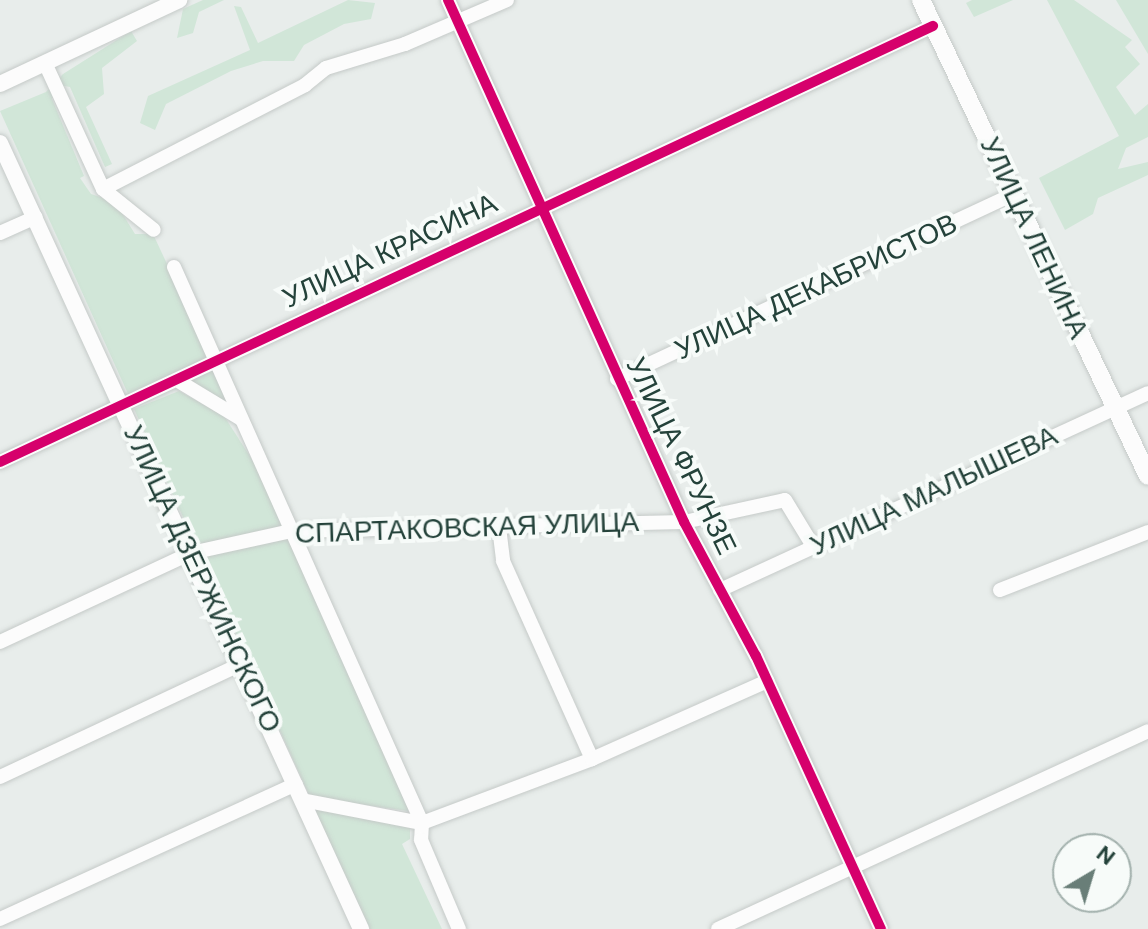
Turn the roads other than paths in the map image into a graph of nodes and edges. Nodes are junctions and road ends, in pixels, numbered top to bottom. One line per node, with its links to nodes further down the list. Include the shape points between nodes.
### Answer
1 (179, 0): 7 (street)
2 (448, 0): 5 (street, УЛИЦА ФРУНЗЕ)
3 (507, 0): 5 (street)
4 (921, 0): 6 (main road, УЛИЦА ЛЕНИНА)
5 (456, 20): 10 (street, via 405,44 326,68 305,85); 12 (street, УЛИЦА ФРУНЗЕ)
6 (933, 26): 11 (main road, УЛИЦА ЛЕНИНА); 12 (street, УЛИЦА КРАСИНА)
7 (45, 63): 8 (street); 10 (street)
8 (0, 84)
9 (0, 143): 13 (street, УЛИЦА ДЗЕРЖИНСКОГО)
10 (103, 189): 14 (street)
11 (1014, 194): 18 (street, УЛИЦА ДЕКАБРИСТОВ); 22 (main road, УЛИЦА ЛЕНИНА)
12 (538, 207): 17 (street, УЛИЦА КРАСИНА); 18 (street, УЛИЦА ФРУНЗЕ)
13 (36, 217): 15 (street); 21 (street, УЛИЦА ДЗЕРЖИНСКОГО)
14 (154, 230)
15 (0, 233)
16 (174, 267): 17 (street)
17 (215, 361): 19 (street, УЛИЦА КРАСИНА); 23 (street)
18 (617, 379): 26 (street, УЛИЦА ФРУНЗЕ)
19 (180, 382): 21 (street, УЛИЦА КРАСИНА); 23 (street)
20 (1148, 393): 22 (street, УЛИЦА МАЛЫШЕВА)
21 (123, 405): 24 (street, УЛИЦА КРАСИНА); 31 (street, УЛИЦА ДЗЕРЖИНСКОГО)
22 (1115, 408): 25 (main road, УЛИЦА ЛЕНИНА); 30 (street, УЛИЦА МАЛЫШЕВА)
23 (242, 419): 28 (street)
24 (0, 462)
25 (1148, 476)
26 (684, 522): 27 (street, СПАРТАКОВСКАЯ УЛИЦА); 30 (street, СПАРТАКОВСКАЯ УЛИЦА, via 785,500); 32 (street, УЛИЦА ФРУНЗЕ)
27 (499, 527): 28 (street, СПАРТАКОВСКАЯ УЛИЦА); 38 (street, via 503,561)
28 (291, 531): 31 (street, СПАРТАКОВСКАЯ УЛИЦА); 41 (street)
29 (1148, 532): 33 (street)
30 (813, 546): 32 (street, УЛИЦА МАЛЫШЕВА)
31 (191, 553): 34 (street, СПАРТАКОВСКАЯ УЛИЦА); 35 (street, УЛИЦА ДЗЕРЖИНСКОГО)
32 (720, 590): 36 (street, УЛИЦА ФРУНЗЕ)
33 (1000, 590)
34 (0, 642)
35 (241, 664): 39 (street); 40 (street, УЛИЦА ДЗЕРЖИНСКОГО)
36 (767, 681): 38 (street); 42 (street, УЛИЦА ФРУНЗЕ)
37 (1148, 731): 42 (street)
38 (592, 759): 41 (street)
39 (0, 777)
40 (299, 792): 41 (street); 43 (street); 44 (street, УЛИЦА ДЗЕРЖИНСКОГО)
41 (422, 823): 45 (street, via 421,840)
42 (852, 868): 46 (street); 47 (street, УЛИЦА ФРУНЗЕ)
43 (0, 919)
44 (361, 929)
45 (459, 929)
46 (718, 929)
47 (881, 929)

